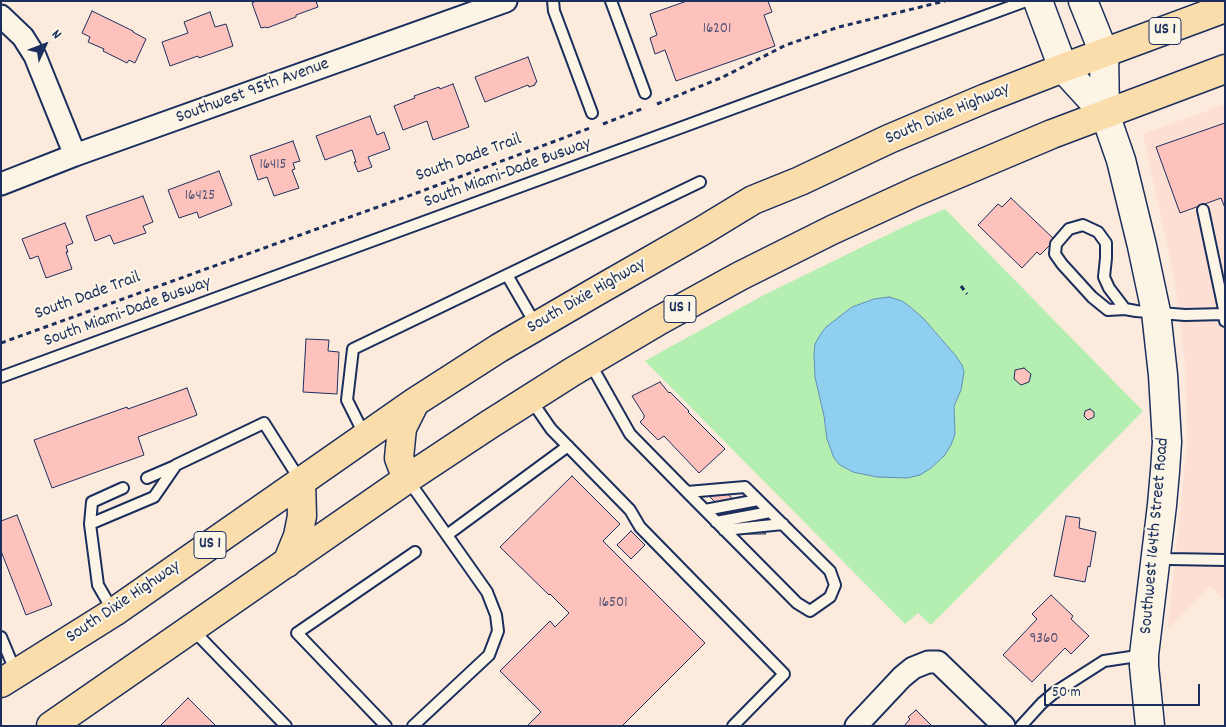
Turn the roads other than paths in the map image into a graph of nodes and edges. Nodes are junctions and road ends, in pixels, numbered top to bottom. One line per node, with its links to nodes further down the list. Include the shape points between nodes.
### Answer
1 (506, 1): 15 (street, Southwest 95th Avenue)
2 (553, 1): 13 (lane)
3 (611, 1): 12 (lane)
4 (1026, 1): 26 (lane, South Miami-Dade Busway)
5 (1038, 1): 10 (street)
6 (1083, 1): 9 (street)
7 (1225, 8): 9 (highway, South Dixie Highway / US 1)
8 (1, 16): 15 (street, via 23,37 35,56)
9 (1104, 53): 10 (highway, South Dixie Highway / US 1); 14 (street)
10 (1063, 68): 14 (street); 24 (highway, South Dixie Highway / US 1, via 889,139 753,200)
11 (1225, 69): 14 (highway, US 1)
12 (644, 93)
13 (592, 113)
14 (1105, 114): 21 (street, Southwest 164th Street Road, via 1121,160); 25 (highway, US 1, via 1010,151 832,230 740,276)
15 (76, 155): 17 (street, Southwest 95th Avenue)
16 (700, 182): 19 (lane)
17 (1, 184)
18 (1203, 210): 22 (lane)
19 (507, 275): 24 (lane); 29 (lane, via 353,349 347,400)
20 (1125, 309): 20 (lane, via 1104,277 1106,243 1098,232 1083,225 1069,229 1056,244 1055,254 1092,297 1108,310); 21 (lane)
21 (1156, 312): 22 (lane); 46 (street, Southwest 164th Street Road, via 1167,442)
22 (1224, 314): 23 (lane)
23 (1225, 321)
24 (536, 326): 28 (highway, South Dixie Highway / US 1)
25 (590, 362): 27 (highway, US 1); 36 (lane, via 630,434)
26 (1, 377)
27 (530, 399): 30 (lane, via 551,429); 33 (highway, US 1)
28 (415, 402): 29 (highway, South Dixie Highway / US 1); 33 (highway, via 402,428 400,458)
29 (366, 436): 34 (highway, South Dixie Highway / US 1)
30 (568, 446): 44 (lane); 58 (lane, via 630,510 640,527 784,674)
31 (176, 465): 32 (lane); 34 (lane, via 264,423); 41 (lane, via 154,497)
32 (147, 478)
33 (407, 479): 44 (lane); 48 (highway, US 1)
34 (301, 481): 48 (highway, via 302,516 298,536); 49 (highway, South Dixie Highway / US 1)
35 (123, 488): 41 (lane, via 92,502)
36 (687, 492): 37 (lane, via 745,487); 38 (lane)
37 (758, 500): 38 (lane); 39 (lane)
38 (705, 510): 40 (lane)
39 (770, 512): 40 (lane); 42 (lane)
40 (716, 522): 43 (lane)
41 (90, 524): 49 (lane, via 98,585)
42 (783, 524): 43 (lane); 43 (lane, via 830,571 835,585 830,597 810,611 797,603)
43 (724, 530)
44 (447, 535): 57 (lane, via 487,592 498,631 489,655)
45 (415, 552): 56 (lane, via 296,633)
46 (1156, 557): 47 (lane); 52 (street, Southwest 164th Street Road)
47 (1225, 560)
48 (286, 563): 50 (highway, US 1)
49 (114, 612): 53 (highway, South Dixie Highway / US 1)
50 (191, 628): 54 (highway, US 1); 55 (lane)
51 (2, 639): 53 (lane)
52 (1144, 655): 61 (lane, via 1104,661 1054,692); 62 (street, Southwest 164th Street Road)
53 (9, 678)
54 (51, 726)
55 (286, 726)
56 (386, 726)
57 (413, 726)
58 (733, 726)
59 (856, 726): 60 (street, via 902,677 928,662 938,662)
60 (1004, 726)
61 (1021, 726)
62 (1150, 726)

